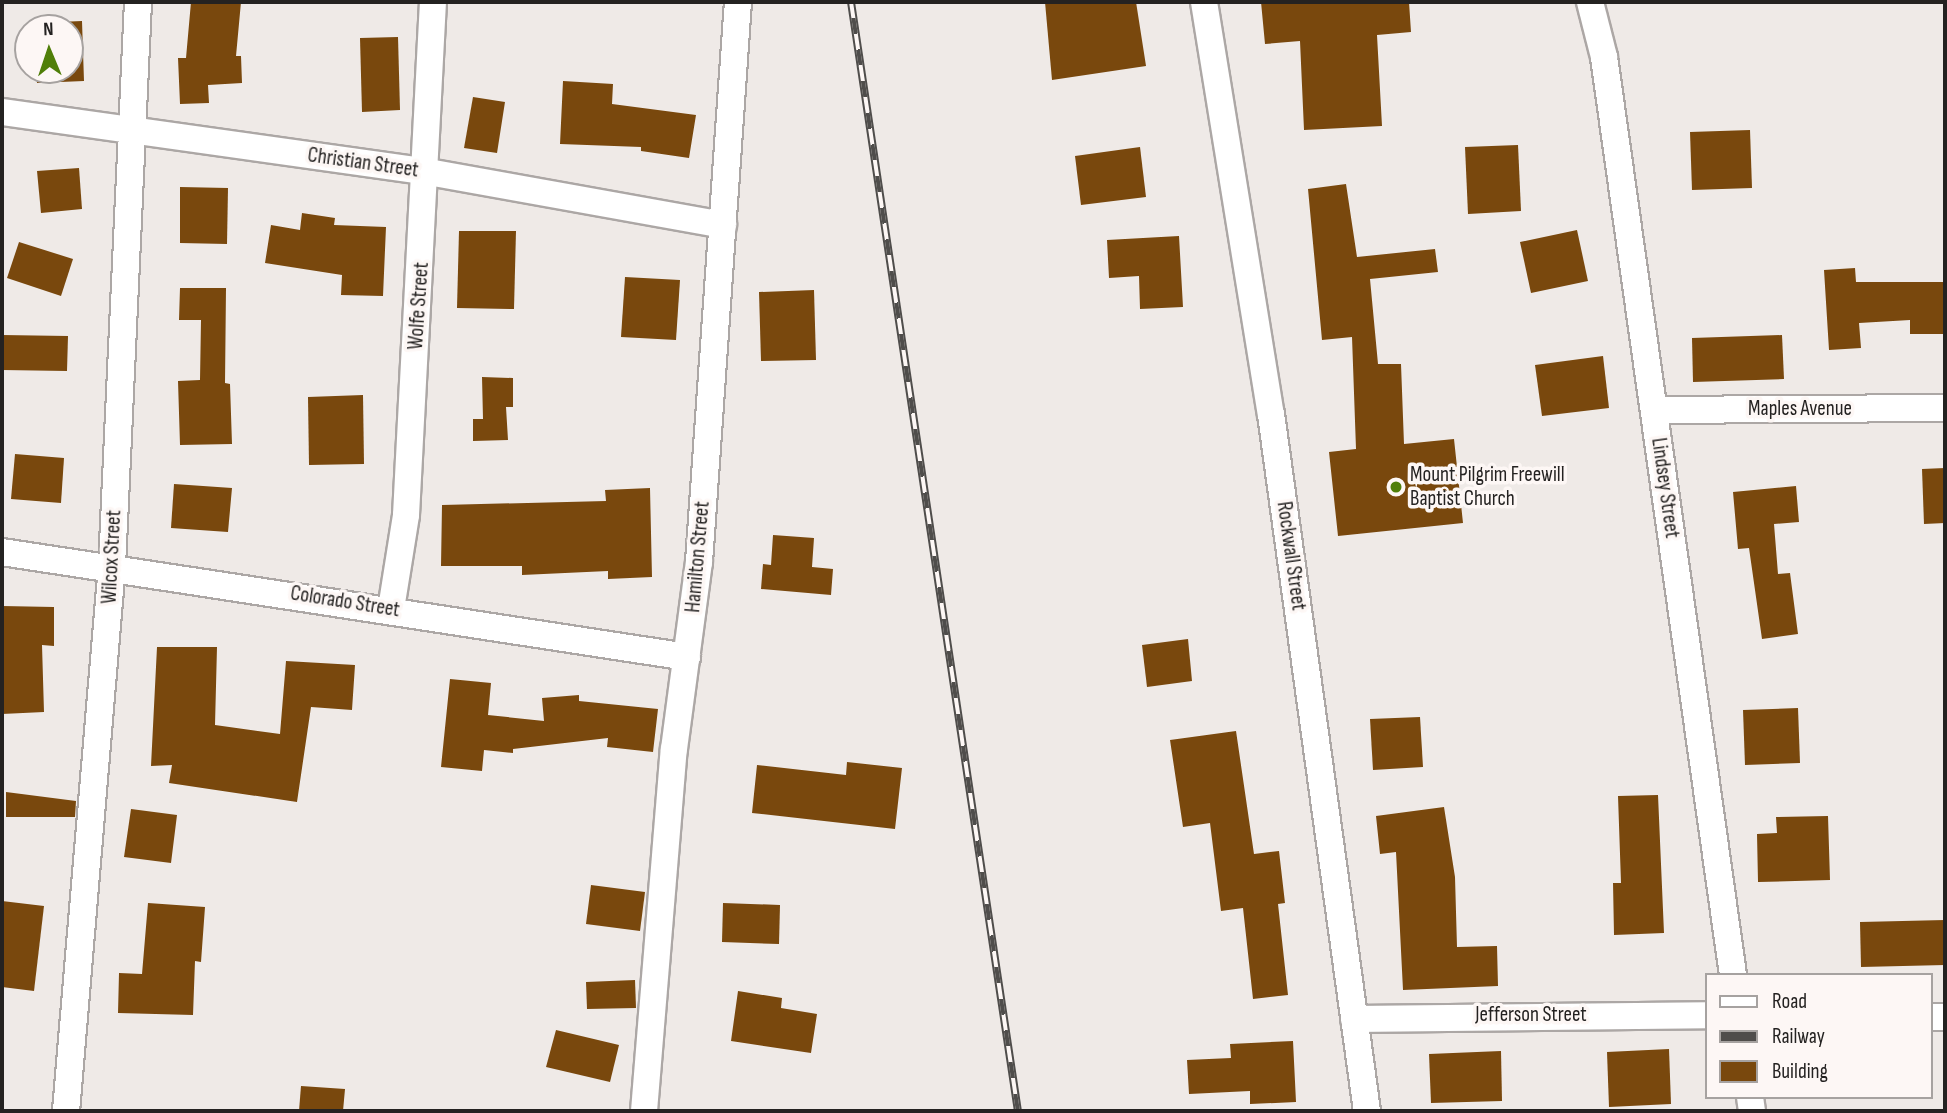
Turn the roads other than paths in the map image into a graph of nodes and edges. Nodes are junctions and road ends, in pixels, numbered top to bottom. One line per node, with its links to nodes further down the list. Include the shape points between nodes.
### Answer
1 (138, 2): 7 (street, Wilcox Street)
2 (433, 2): 8 (street, Wolfe Street)
3 (738, 2): 9 (street, Hamilton Street)
4 (1204, 2): 18 (street, Rockwall Street, via 1272,414)
5 (1590, 2): 11 (street, Lindsey Street, via 1604,57)
6 (2, 112): 7 (street, Christian Street)
7 (130, 131): 8 (street, Christian Street); 13 (street, Wilcox Street)
8 (423, 170): 9 (street, Christian Street); 14 (street, Wolfe Street, via 424,224 405,515)
9 (723, 225): 15 (street, Hamilton Street, via 699,562)
10 (1945, 408): 11 (street, Maples Avenue)
11 (1654, 410): 16 (street, Lindsey Street)
12 (2, 552): 13 (street, Colorado Street)
13 (112, 566): 14 (street, Colorado Street); 19 (street, Wilcox Street)
14 (391, 609): 15 (street, Colorado Street)
15 (687, 657): 20 (street, Hamilton Street, via 674,749)
16 (1733, 973)
17 (1706, 1015): 18 (street, Jefferson Street)
18 (1354, 1019): 21 (street, Rockwall Street)
19 (66, 1111)
20 (644, 1111)
21 (1367, 1111)

